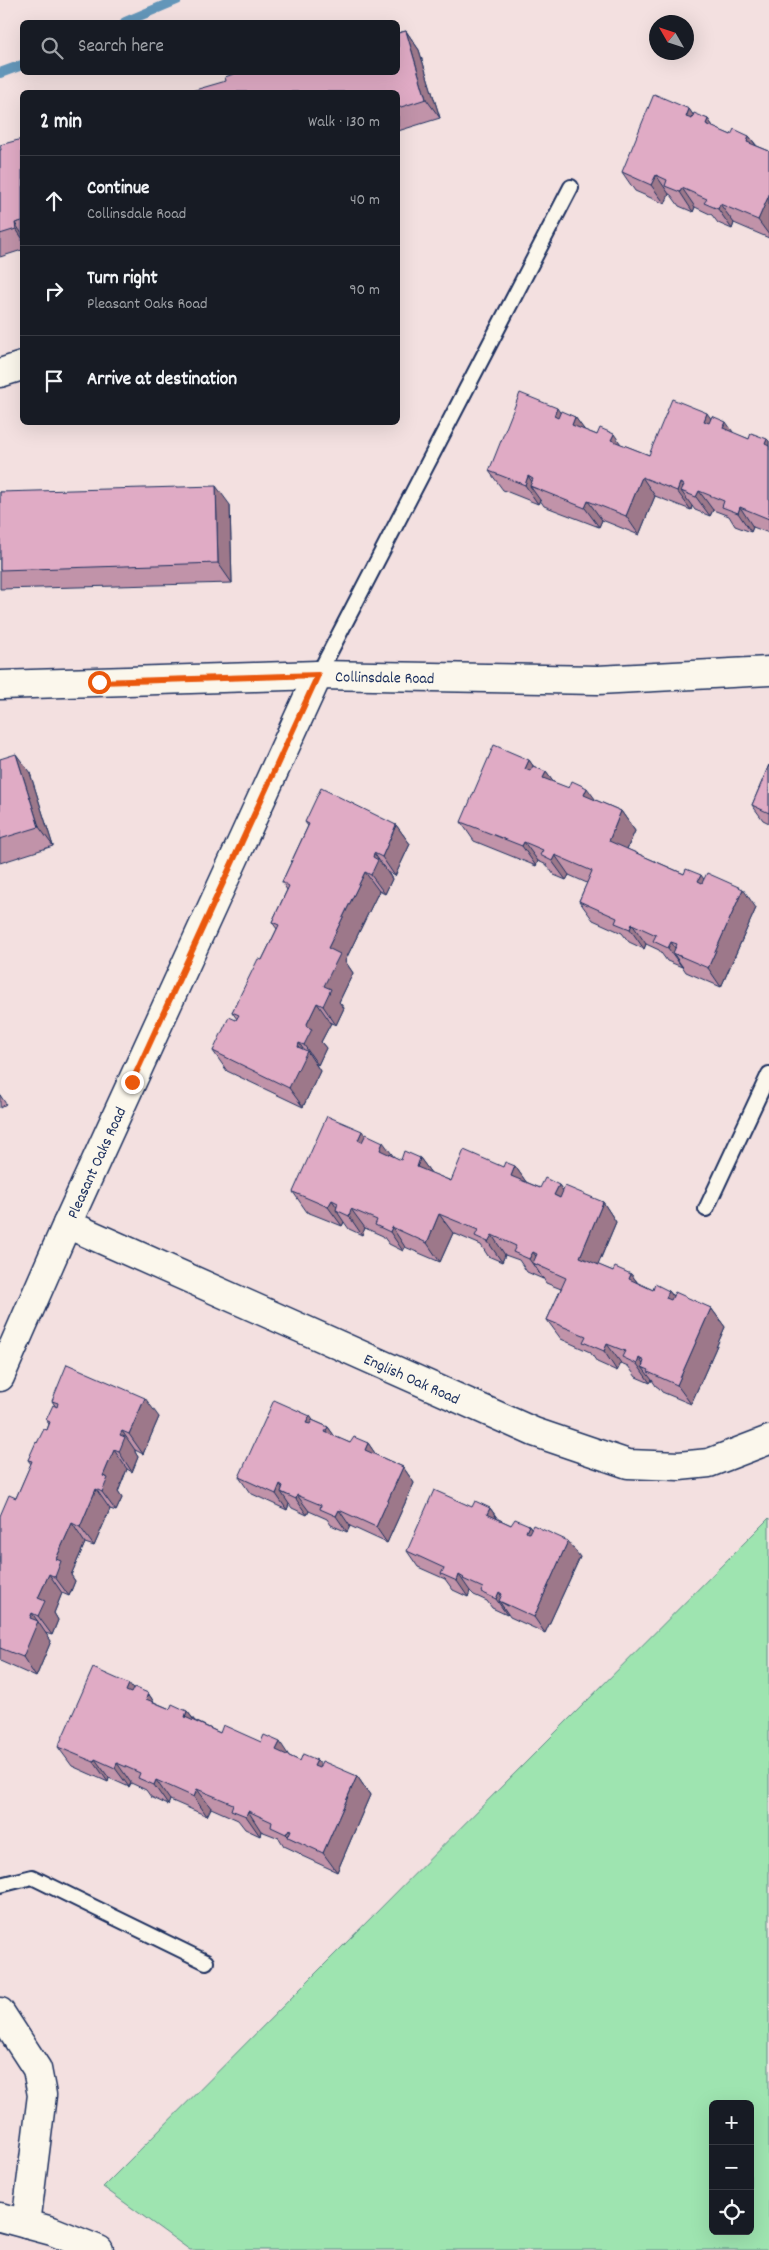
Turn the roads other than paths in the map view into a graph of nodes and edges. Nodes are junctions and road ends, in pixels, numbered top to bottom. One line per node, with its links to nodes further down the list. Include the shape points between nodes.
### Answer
1 (571, 187): 5 (lane)
2 (20, 367): 3 (street)
3 (0, 373)
4 (769, 671): 5 (street, Collinsdale Road, via 598,680)
5 (318, 675): 6 (street, Collinsdale Road); 9 (street, Pleasant Oaks Road)
6 (0, 685)
7 (769, 1074): 8 (lane)
8 (706, 1209)
9 (67, 1224): 10 (street, Pleasant Oaks Road); 11 (street, English Oak Road, via 534,1432 628,1464 679,1466 709,1462)
10 (0, 1377)
11 (769, 1440)
12 (0, 1885): 13 (lane, via 32,1877)
13 (206, 1962)
14 (0, 2012): 16 (street, via 37,2069 42,2096)
15 (0, 2217): 16 (street)
16 (26, 2224): 17 (street)
17 (99, 2250)

